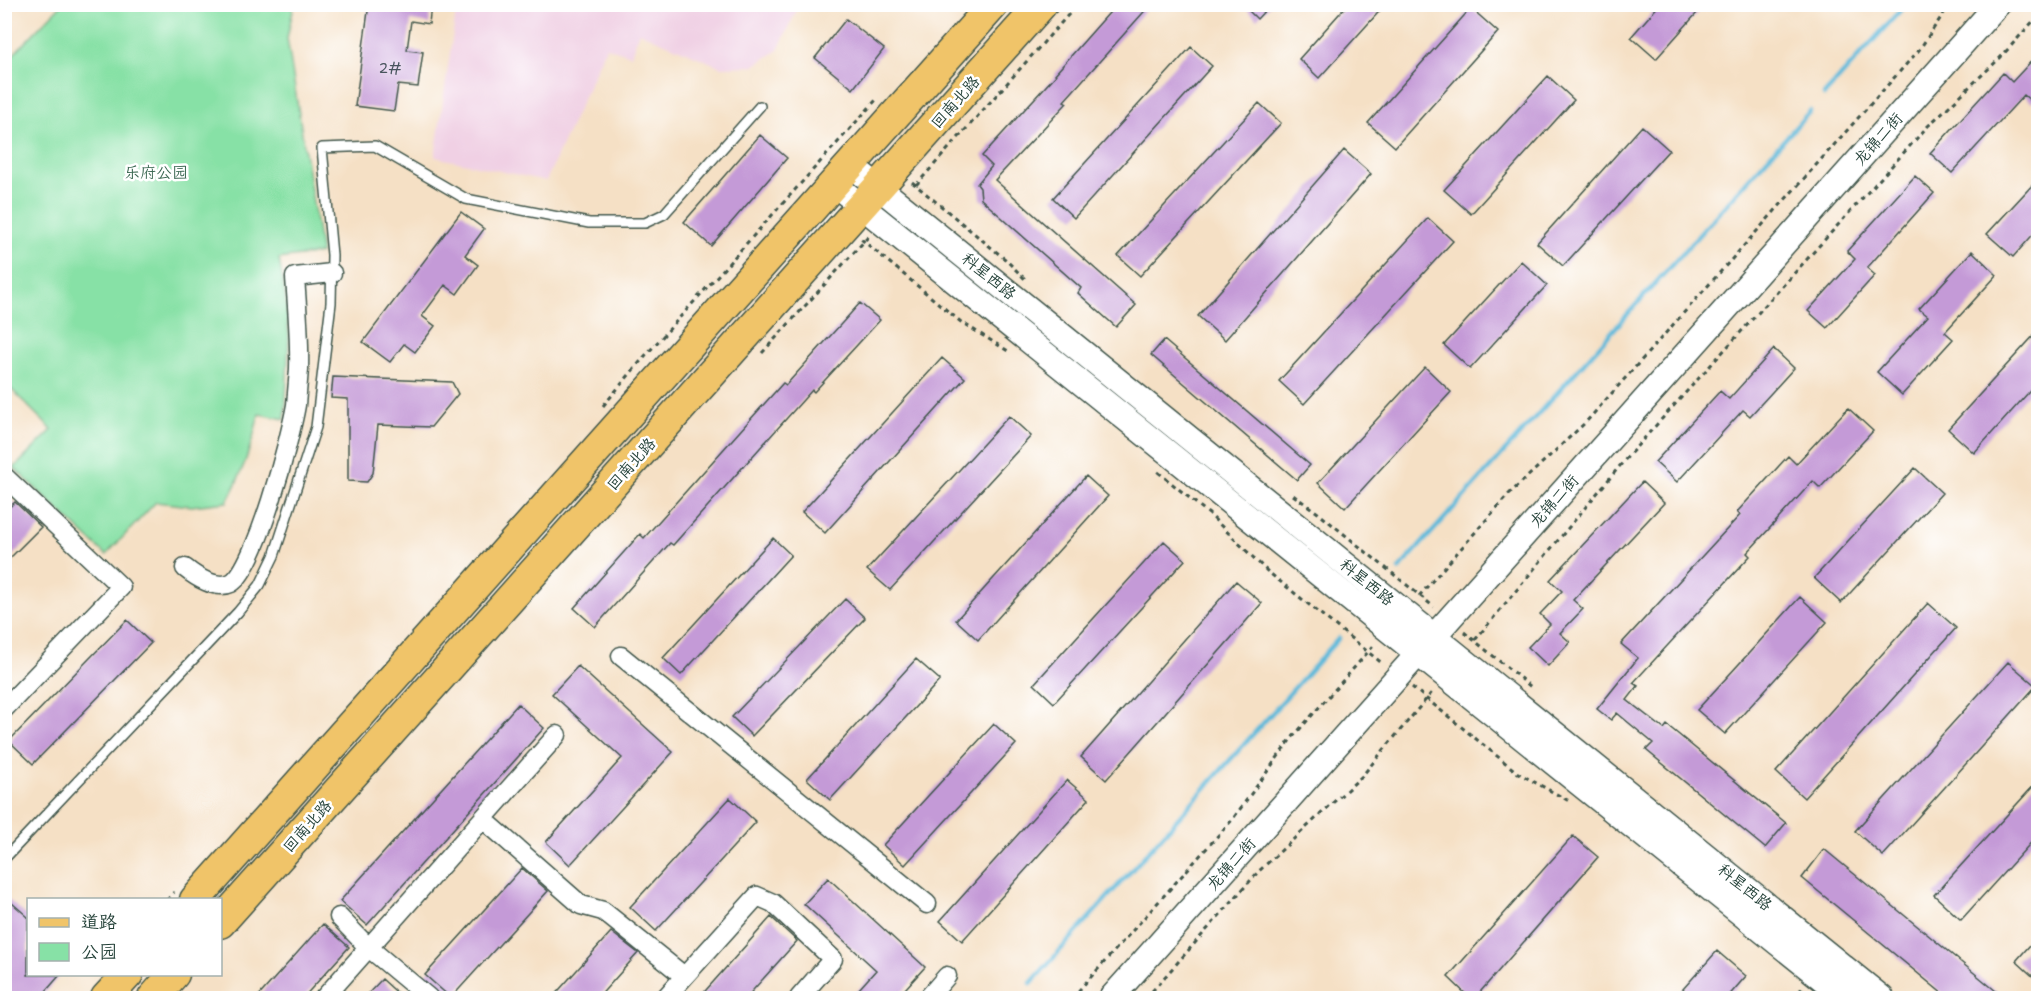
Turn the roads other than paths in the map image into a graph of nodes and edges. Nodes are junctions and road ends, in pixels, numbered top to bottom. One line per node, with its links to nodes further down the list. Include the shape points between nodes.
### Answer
1 (994, 4): 5 (main road)
2 (1042, 4): 6 (main road, 回南北路)
3 (1998, 4): 10 (street, 龙锦二街)
4 (760, 106): 7 (lane, via 664,214 645,223 590,223 466,199 375,146 322,148)
5 (843, 174): 6 (street, 科星西路); 18 (main road)
6 (870, 197): 10 (street, 科星西路); 11 (street, 科星西路); 21 (main road, 回南北路)
7 (332, 273): 9 (street, via 295,278 299,369 296,407 267,518 248,560 237,577 223,585 204,581); 17 (lane, via 316,427 299,486 260,585)
8 (4, 476): 14 (street, via 121,587)
9 (185, 568)
10 (1434, 636): 11 (street, 龙锦二街); 13 (street, 科星西路)
11 (1418, 654): 13 (street, 科星西路); 32 (street, 龙锦二街)
12 (621, 656): 19 (street)
13 (1453, 667): 33 (street, 科星西路); 34 (street, 科星西路)
14 (4, 709)
15 (557, 735): 16 (street)
16 (483, 819): 22 (street); 24 (street, via 581,905 603,911)
17 (4, 859)
18 (197, 898)
19 (927, 904)
20 (339, 917): 22 (street)
21 (222, 921)
22 (369, 948): 27 (street); 28 (street)
23 (127, 976): 26 (main road)
24 (684, 976): 29 (street); 30 (street, via 757,896 773,903 833,959)
25 (947, 976): 31 (street)
26 (106, 999)
27 (324, 999)
28 (429, 999)
29 (665, 999)
30 (799, 999)
31 (928, 999)
32 (1111, 999)
33 (1846, 999)
34 (1882, 999)

